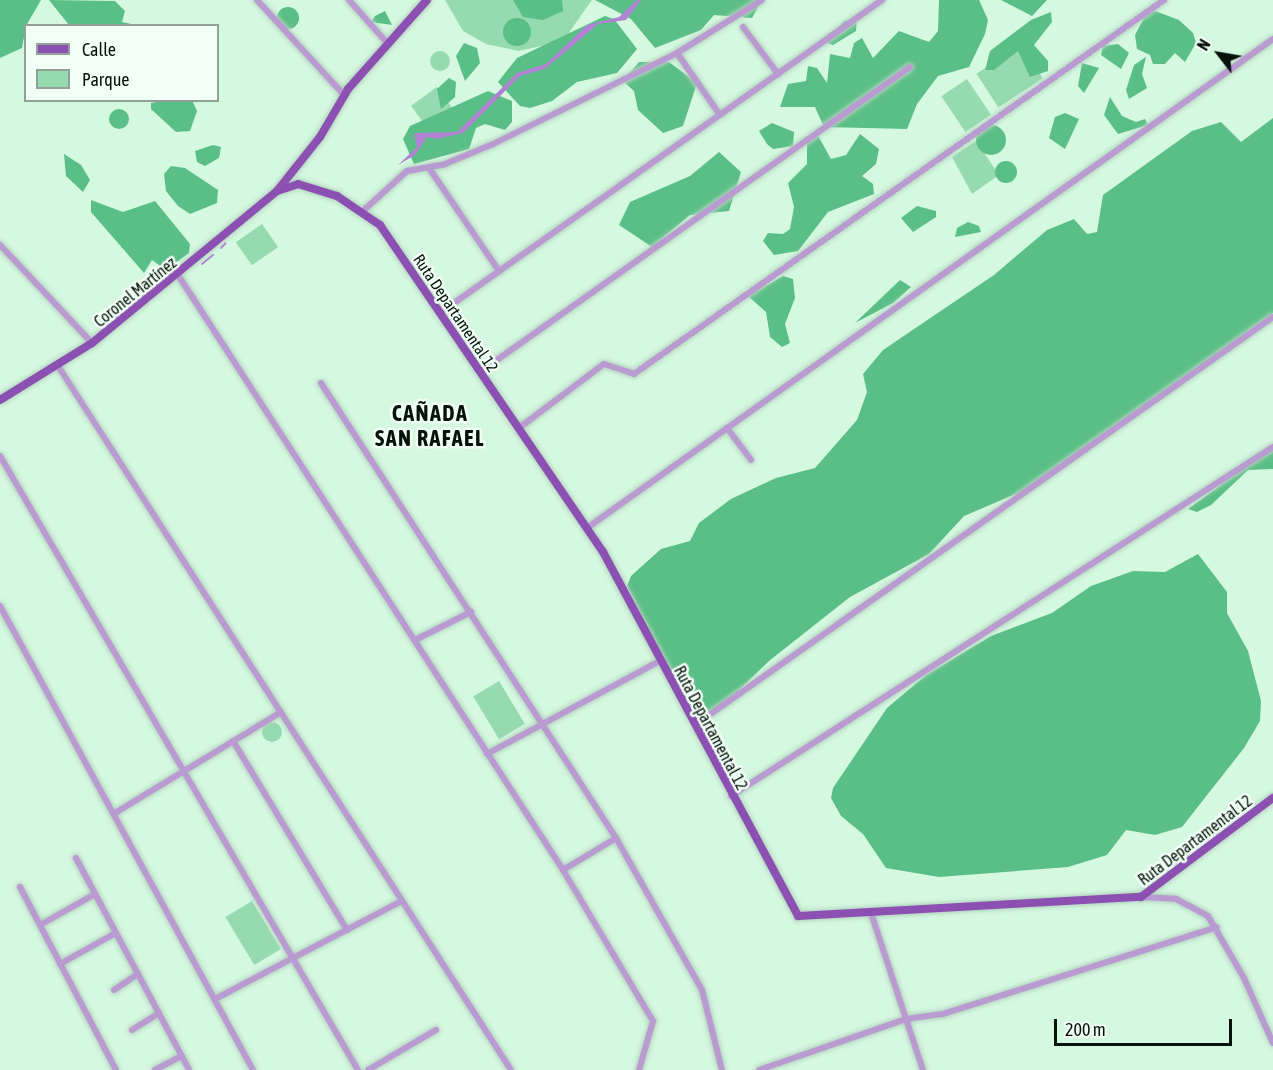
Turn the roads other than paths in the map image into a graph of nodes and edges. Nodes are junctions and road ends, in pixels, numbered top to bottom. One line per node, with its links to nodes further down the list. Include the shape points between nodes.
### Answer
1 (257, 0): 13 (street)
2 (349, 0): 9 (street)
3 (427, 0): 9 (main road, Coronel Martínez)
4 (762, 0): 10 (street)
5 (882, 0): 12 (street)
6 (1164, 0): 28 (street, via 634,374 604,364)
7 (743, 27): 12 (street)
8 (1273, 39): 29 (street)
9 (389, 45): 13 (main road, Coronel Martínez)
10 (677, 53): 14 (street); 15 (street, via 493,144)
11 (910, 67): 25 (street)
12 (778, 74): 14 (street)
13 (344, 95): 16 (main road, Coronel Martínez)
14 (720, 115): 19 (street)
15 (429, 168): 17 (street, via 399,175); 19 (street)
16 (277, 191): 17 (main road, Ruta Departamental 12, via 294,184 324,191); 20 (main road, Coronel Martínez)
17 (364, 210): 21 (main road, Ruta Departamental 12)
18 (0, 245): 23 (street)
19 (499, 271): 21 (street)
20 (178, 275): 23 (main road, Coronel Martínez); 36 (street)
21 (440, 313): 25 (main road, Ruta Departamental 12)
22 (1273, 317): 39 (street)
23 (92, 343): 24 (main road, Coronel Martínez)
24 (58, 366): 27 (main road, Coronel Martínez); 38 (street)
25 (480, 372): 28 (main road, Ruta Departamental 12)
26 (321, 383): 35 (street)
27 (0, 400)
28 (519, 428): 33 (main road, Ruta Departamental 12)
29 (728, 428): 32 (street); 33 (street)
30 (1273, 447): 44 (street)
31 (0, 456): 43 (street)
32 (751, 460)
33 (587, 528): 37 (main road, Ruta Departamental 12)
34 (0, 606): 46 (street)
35 (471, 612): 36 (street); 40 (street)
36 (415, 640): 42 (street)
37 (660, 660): 39 (main road, Ruta Departamental 12); 40 (street)
38 (281, 712): 41 (street); 53 (street)
39 (695, 725): 44 (main road, Ruta Departamental 12)
40 (546, 726): 42 (street); 47 (street)
41 (233, 741): 43 (street); 57 (street)
42 (487, 754): 49 (street)
43 (184, 772): 46 (street); 59 (street)
44 (731, 796): 54 (main road, Ruta Departamental 12, via 798,916)
45 (1273, 798): 52 (main road, Ruta Departamental 12)
46 (115, 813): 63 (street)
47 (615, 838): 49 (street); 78 (street, via 702,990)
48 (76, 858): 51 (street)
49 (564, 870): 77 (street, via 653,1021)
50 (20, 887): 55 (street)
51 (95, 894): 55 (street); 58 (street)
52 (1141, 897): 54 (main road, Ruta Departamental 12); 56 (street, via 1192,905)
53 (402, 901): 57 (street); 70 (street)
54 (872, 916): 65 (street)
55 (40, 925): 60 (street)
56 (1217, 927): 65 (street, via 943,1014); 68 (street)
57 (347, 930): 59 (street)
58 (116, 933): 60 (street); 61 (street)
59 (292, 958): 63 (street); 75 (street)
60 (60, 964): 71 (street)
61 (138, 974): 62 (street); 64 (street)
62 (114, 990)
63 (215, 999): 74 (street)
64 (159, 1013): 66 (street); 69 (street)
65 (906, 1019): 79 (street); 80 (street)
66 (132, 1030)
67 (436, 1030): 76 (street)
68 (1273, 1043)
69 (181, 1056): 72 (street); 73 (street)
70 (508, 1069)
71 (116, 1070)
72 (155, 1070)
73 (189, 1070)
74 (253, 1070)
75 (358, 1070)
76 (368, 1070)
77 (639, 1070)
78 (722, 1070)
79 (759, 1070)
80 (923, 1070)

